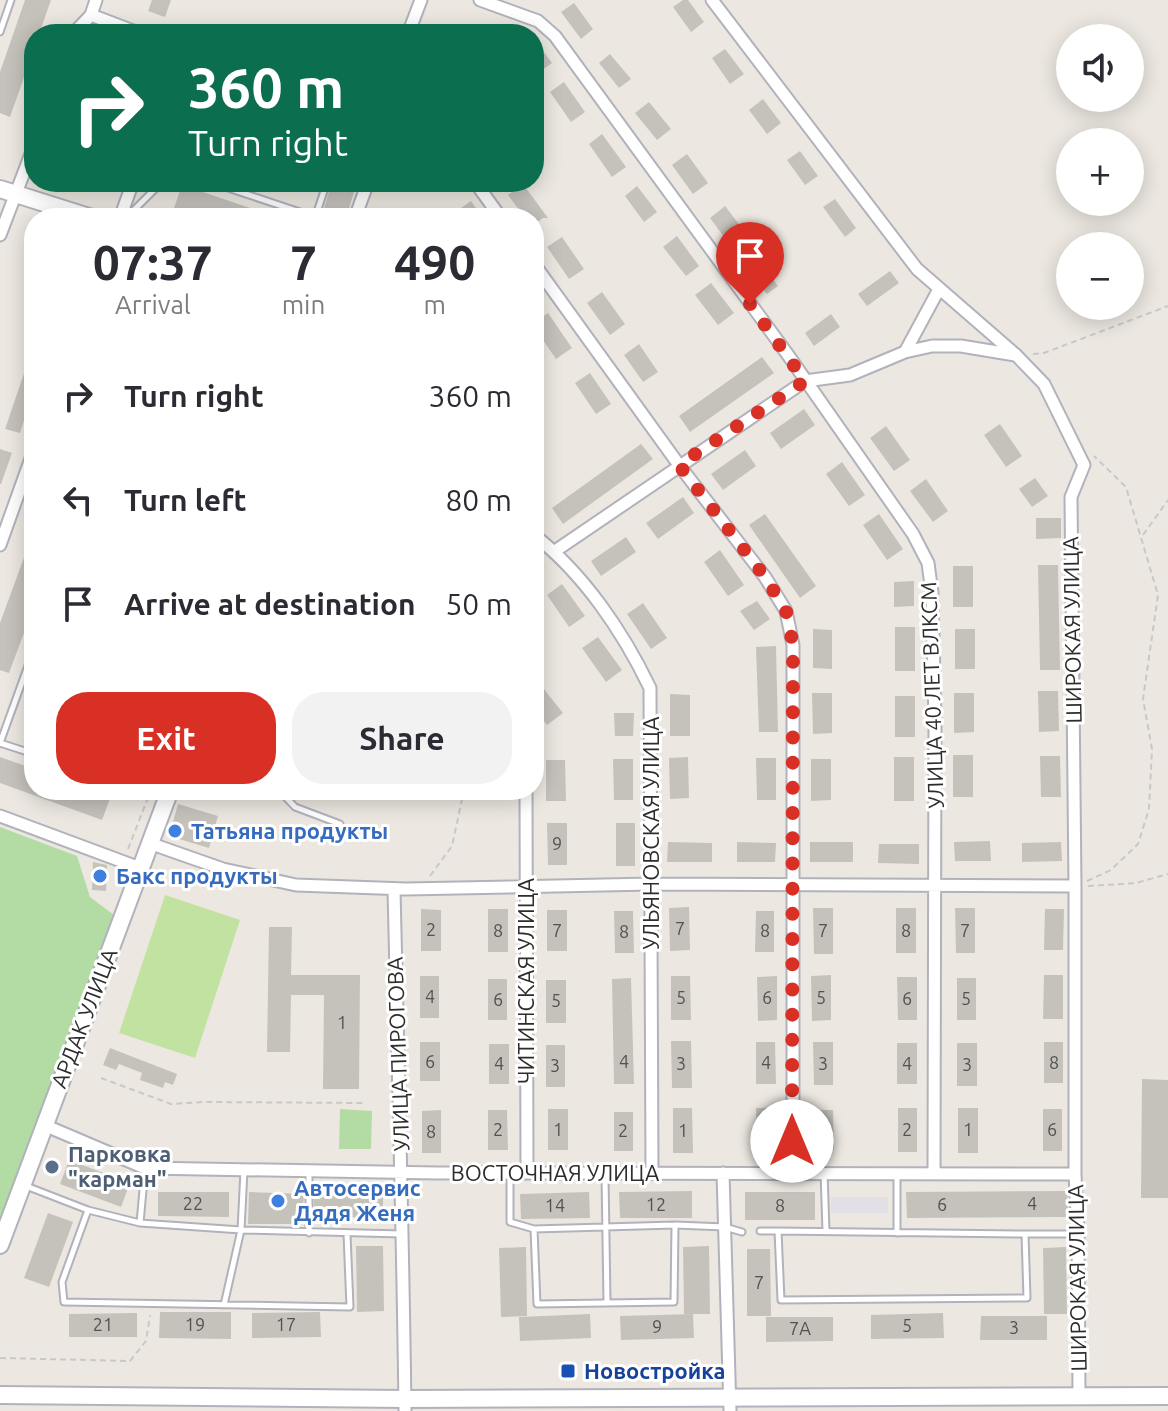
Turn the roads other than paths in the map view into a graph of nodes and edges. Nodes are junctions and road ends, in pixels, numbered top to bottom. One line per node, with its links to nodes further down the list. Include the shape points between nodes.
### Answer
1 (11, 0): 12 (lane)
2 (96, 0): 6 (street)
3 (421, 0): 9 (street)
4 (480, 0): 10 (street, УЛИЦА 40 ЛЕТ ВЛКСМ)
5 (712, 0): 23 (street, ШИРОКАЯ УЛИЦА, via 917,269)
6 (91, 15): 7 (street); 8 (street)
7 (82, 24)
8 (115, 24)
9 (412, 24)
10 (541, 24)
11 (544, 26): 26 (street, УЛИЦА 40 ЛЕТ ВЛКСМ)
12 (0, 32)
13 (24, 175): 17 (street)
14 (0, 189): 17 (main road)
15 (151, 192): 19 (lane)
16 (240, 192): 20 (lane)
17 (17, 195): 18 (main road); 21 (street)
18 (59, 208)
19 (134, 208)
20 (288, 208)
21 (0, 235)
22 (544, 278): 27 (street)
23 (939, 289): 24 (street); 25 (street, ШИРОКАЯ УЛИЦА)
24 (905, 352): 25 (street, via 961,346); 26 (street, via 850,375)
25 (1016, 355): 46 (street, ШИРОКАЯ УЛИЦА, via 1044,384 1084,465 1071,497)
26 (805, 381): 27 (street); 45 (street, УЛИЦА 40 ЛЕТ ВЛКСМ, via 928,563)
27 (679, 465): 31 (street); 44 (street, via 786,611 793,645)
28 (24, 478): 30 (street)
29 (544, 543): 31 (street, УЛЬЯНОВСКАЯ УЛИЦА)
30 (0, 545)
31 (555, 551): 42 (street, УЛЬЯНОВСКАЯ УЛИЦА, via 632,650 650,688)
32 (24, 677): 33 (lane)
33 (0, 743): 34 (lane)
34 (24, 751)
35 (166, 800): 40 (main road, АРДАК УЛИЦА)
36 (288, 800): 39 (lane)
37 (526, 800): 43 (street, ЧИТИНСКАЯ УЛИЦА)
38 (0, 816): 41 (street)
39 (340, 824)
40 (149, 843): 41 (main road, АРДАК УЛИЦА); 47 (street, via 223,869 296,885)
41 (140, 868): 48 (main road, АРДАК УЛИЦА)
42 (651, 884): 43 (street); 44 (street); 54 (street, УЛЬЯНОВСКАЯ УЛИЦА)
43 (526, 885): 47 (street); 52 (street, ЧИТИНСКАЯ УЛИЦА)
44 (793, 886): 45 (street); 55 (street)
45 (936, 886): 46 (street); 57 (street, УЛИЦА 40 ЛЕТ ВЛКСМ)
46 (1075, 886): 62 (street, ШИРОКАЯ УЛИЦА)
47 (394, 889): 58 (street, УЛИЦА ПИРОГОВА)
48 (44, 1125): 49 (street, ВОСТОЧНАЯ УЛИЦА); 63 (main road, АРДАК УЛИЦА)
49 (145, 1168): 50 (street, ВОСТОЧНАЯ УЛИЦА); 65 (lane)
50 (244, 1170): 51 (street, ВОСТОЧНАЯ УЛИЦА); 70 (lane)
51 (309, 1171): 58 (street, ВОСТОЧНАЯ УЛИЦА); 75 (lane)
52 (527, 1171): 53 (street, ВОСТОЧНАЯ УЛИЦА); 59 (street, ВОСТОЧНАЯ УЛИЦА)
53 (510, 1172): 58 (street, ВОСТОЧНАЯ УЛИЦА); 69 (lane, via 510,1222)
54 (652, 1172): 59 (street, ВОСТОЧНАЯ УЛИЦА); 60 (street, ВОСТОЧНАЯ УЛИЦА)
55 (793, 1172): 56 (street, ВОСТОЧНАЯ УЛИЦА); 60 (street, ВОСТОЧНАЯ УЛИЦА)
56 (824, 1172): 61 (street, ВОСТОЧНАЯ УЛИЦА); 73 (lane)
57 (934, 1172): 61 (street, ВОСТОЧНАЯ УЛИЦА); 62 (street, ВОСТОЧНАЯ УЛИЦА)
58 (402, 1173): 78 (street, УЛИЦА ПИРОГОВА)
59 (605, 1173): 67 (lane)
60 (723, 1173): 68 (street)
61 (897, 1173): 76 (lane)
62 (1075, 1174): 80 (street, ШИРОКАЯ УЛИЦА)
63 (21, 1185): 64 (lane); 81 (main road, АРДАК УЛИЦА)
64 (88, 1210): 65 (lane); 83 (lane, via 62,1282 64,1302)
65 (140, 1223): 70 (lane)
66 (675, 1225): 67 (lane); 68 (lane); 82 (lane, via 674,1302)
67 (605, 1226): 69 (lane); 82 (lane)
68 (725, 1227): 74 (lane); 87 (street)
69 (534, 1229): 82 (lane, via 537,1304)
70 (241, 1230): 75 (lane); 83 (lane)
71 (760, 1231): 72 (lane)
72 (778, 1231): 73 (lane); 79 (lane, via 781,1300 1027,1298)
73 (826, 1231): 76 (lane)
74 (742, 1232)
75 (309, 1233): 77 (lane)
76 (897, 1233): 79 (lane)
77 (347, 1234): 78 (lane); 83 (lane, via 350,1307)
78 (402, 1234): 88 (street, УЛИЦА ПИРОГОВА)
79 (1025, 1234): 80 (lane)
80 (1078, 1234): 86 (street, ШИРОКАЯ УЛИЦА)
81 (0, 1245)
82 (607, 1302)
83 (224, 1305)
84 (0, 1395): 88 (main road)
85 (1168, 1396): 86 (main road)
86 (1079, 1397): 87 (main road)
87 (730, 1404): 88 (main road)
88 (405, 1405)

